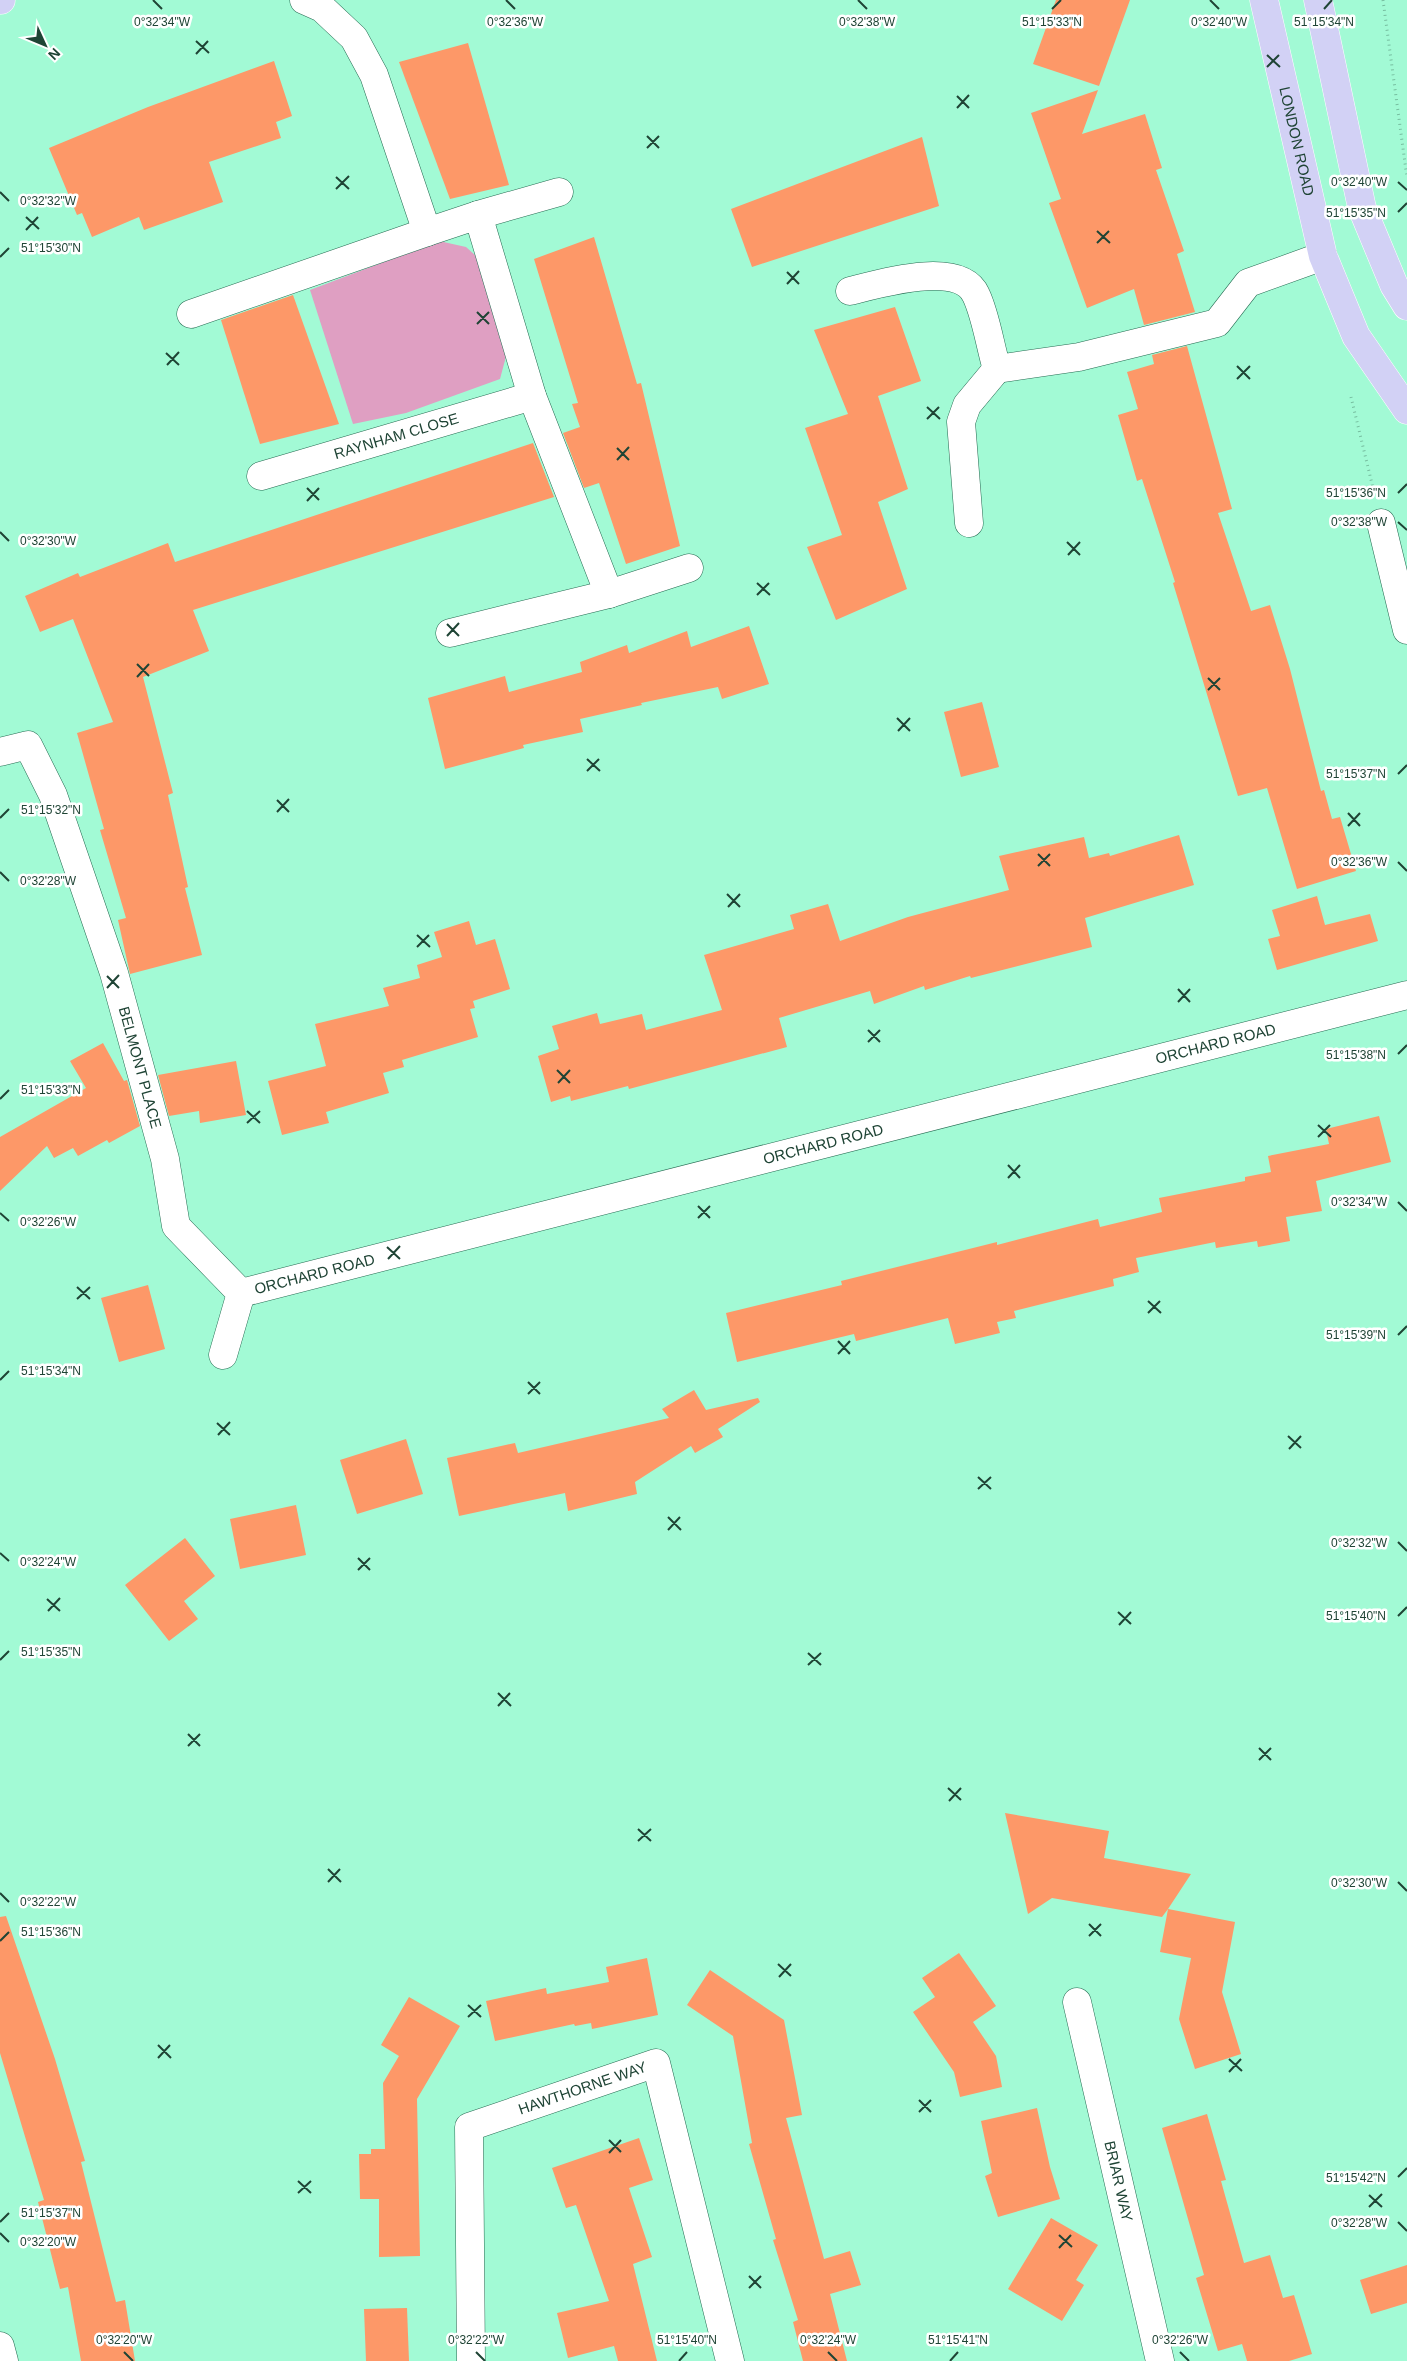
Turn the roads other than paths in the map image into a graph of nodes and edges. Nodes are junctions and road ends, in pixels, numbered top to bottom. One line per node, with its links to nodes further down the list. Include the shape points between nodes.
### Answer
1 (304, 0): 6 (street, via 322,8 354,38 374,75)
2 (1264, 0): 7 (main road, LONDON ROAD)
3 (1318, 0): 9 (main road, via 1362,208 1394,285)
4 (559, 192): 5 (street)
5 (478, 215): 6 (street); 12 (street)
6 (427, 232): 10 (street)
7 (1323, 256): 11 (street, via 1248,283 1217,323 1079,357); 13 (main road, LONDON ROAD, via 1356,336)
8 (850, 291): 11 (street, via 908,276 946,277 966,282 976,294)
9 (1407, 306)
10 (191, 314)
11 (997, 369): 15 (street, via 967,405 961,422)
12 (532, 396): 14 (street, RAYNHAM CLOSE); 18 (street)
13 (1407, 410)
14 (261, 476)
15 (969, 523)
16 (1381, 523): 19 (street)
17 (689, 568): 18 (street)
18 (609, 594): 20 (street)
19 (1407, 630)
20 (450, 633)
21 (0, 752): 23 (street, BELMONT PLACE, via 28,745 53,795 114,973 165,1159)
22 (1407, 996): 24 (street, ORCHARD ROAD)
23 (176, 1226): 24 (street, ORCHARD ROAD)
24 (241, 1293): 25 (street, ORCHARD ROAD)
25 (223, 1355)
26 (1077, 2002): 31 (street, BRIAR WAY)
27 (0, 2346): 28 (street)
28 (4, 2361)
29 (470, 2361): 30 (street, HAWTHORNE WAY, via 469,2127 656,2063)
30 (730, 2361)
31 (1160, 2361)

